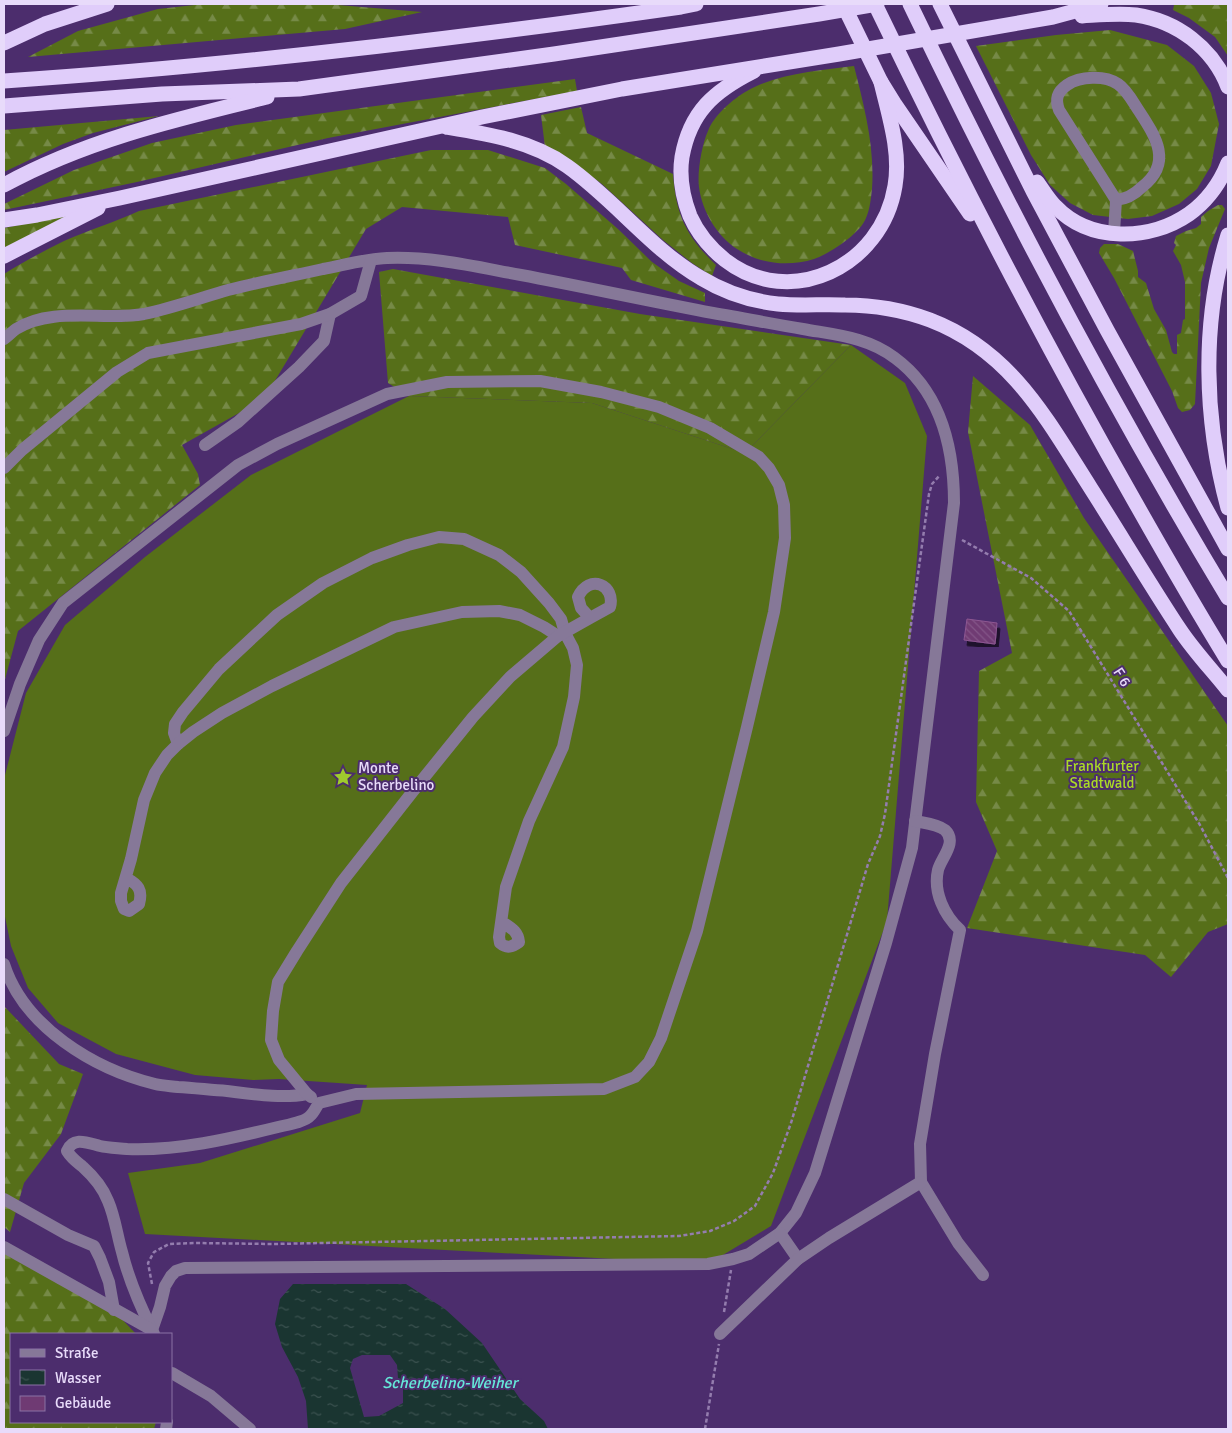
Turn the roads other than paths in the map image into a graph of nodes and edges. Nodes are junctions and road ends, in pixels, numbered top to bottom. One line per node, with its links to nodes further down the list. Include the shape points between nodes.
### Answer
1 (106, 4): 9 (highway, via 45,24)
2 (696, 4): 11 (highway, via 308,55)
3 (843, 4): 12 (highway)
4 (876, 4): 14 (highway, via 554,54); 27 (highway)
5 (910, 4): 34 (highway, via 1070,320)
6 (940, 4): 16 (highway)
7 (1102, 4): 8 (highway)
8 (1053, 17): 10 (highway); 13 (highway, via 1136,15 1162,22 1188,35 1211,56)
9 (4, 43)
10 (769, 65): 12 (highway, via 722,90 702,109 687,136 681,175 688,210 705,241 732,265 763,278 789,281 812,278 840,268 870,244 881,229 892,202 897,173 893,131); 17 (highway, via 622,89)
11 (4, 81)
12 (881, 82): 27 (highway)
13 (1228, 87)
14 (298, 89): 15 (highway, via 162,94); 19 (highway, via 91,146)
15 (4, 106)
16 (999, 123): 23 (highway, via 1056,207 1077,223); 33 (highway, via 1107,330)
17 (437, 126): 20 (highway); 38 (highway, via 515,141 565,164 670,257 698,277 728,291 776,304 891,309 929,319 971,340 995,358 1032,398 1182,633)
18 (1228, 163): 23 (highway, via 1212,193 1190,213 1158,230)
19 (4, 185)
20 (120, 198): 22 (highway); 25 (highway)
21 (1116, 200): 21 (lane, via 1056,102 1062,89 1072,81 1097,78 1118,84 1155,135 1158,146 1155,175 1132,196); 23 (lane)
22 (4, 220)
23 (1114, 233)
24 (1228, 234): 32 (highway, via 1214,298 1210,403)
25 (4, 256)
26 (371, 260): 28 (lane, via 361,296); 29 (lane, via 240,287 138,315 52,317 17,328); 41 (lane, via 387,258 457,263 838,334 879,348 907,368 921,383 943,422 954,480 954,503)
27 (1005, 265): 37 (highway, via 1102,444)
28 (330, 314): 30 (lane, via 324,341 238,422); 31 (lane, via 301,324 148,353 117,372)
29 (4, 339)
30 (205, 445)
31 (4, 468)
32 (1228, 508)
33 (1228, 549)
34 (1228, 598)
35 (590, 618): 36 (lane)
36 (562, 634): 40 (lane, via 520,615 499,611 462,612 394,627 222,713); 40 (lane, via 560,619 549,603 521,572 500,555 464,539 439,537 408,545 372,558 324,583 277,616 219,669 183,712 175,724); 43 (lane, via 573,648 577,665 574,698 563,747 506,886); 45 (lane, via 510,676 473,717 341,884 278,982 272,1040 279,1060)
37 (1228, 661)
38 (1228, 690)
39 (4, 730): 46 (lane, via 39,640 63,604 238,465 387,394 447,382 540,381 601,392 659,407 710,428 758,457 769,468 779,485 784,505 785,538 774,612 697,931 661,1038 649,1062 635,1077 604,1089 356,1094)
40 (178, 744): 42 (lane, via 154,773 144,800)
41 (915, 821): 47 (lane, via 937,826 946,831 950,840 938,869 937,884 942,907 960,930 920,1144); 49 (lane, via 912,848 886,943 815,1173 796,1213)
42 (126, 878)
43 (502, 922)
44 (4, 964): 45 (lane, via 18,995 40,1023 75,1050 133,1078 157,1085 244,1093)
45 (307, 1094): 46 (lane)
46 (319, 1103): 54 (lane, via 310,1117 296,1123 188,1146 142,1149 101,1146 87,1141 70,1146 67,1151 72,1159 101,1187 108,1201 134,1289)
47 (921, 1182): 51 (lane); 52 (lane, via 958,1243)
48 (4, 1199): 53 (lane, via 94,1246 109,1282)
49 (780, 1233): 51 (lane); 54 (lane, via 749,1254 708,1264 186,1268 170,1276)
50 (4, 1248): 53 (lane)
51 (798, 1259): 55 (lane)
52 (983, 1275)
53 (114, 1310): 54 (lane)
54 (153, 1332)
55 (720, 1334)
56 (172, 1374): 57 (lane, via 211,1396)
57 (250, 1429)

